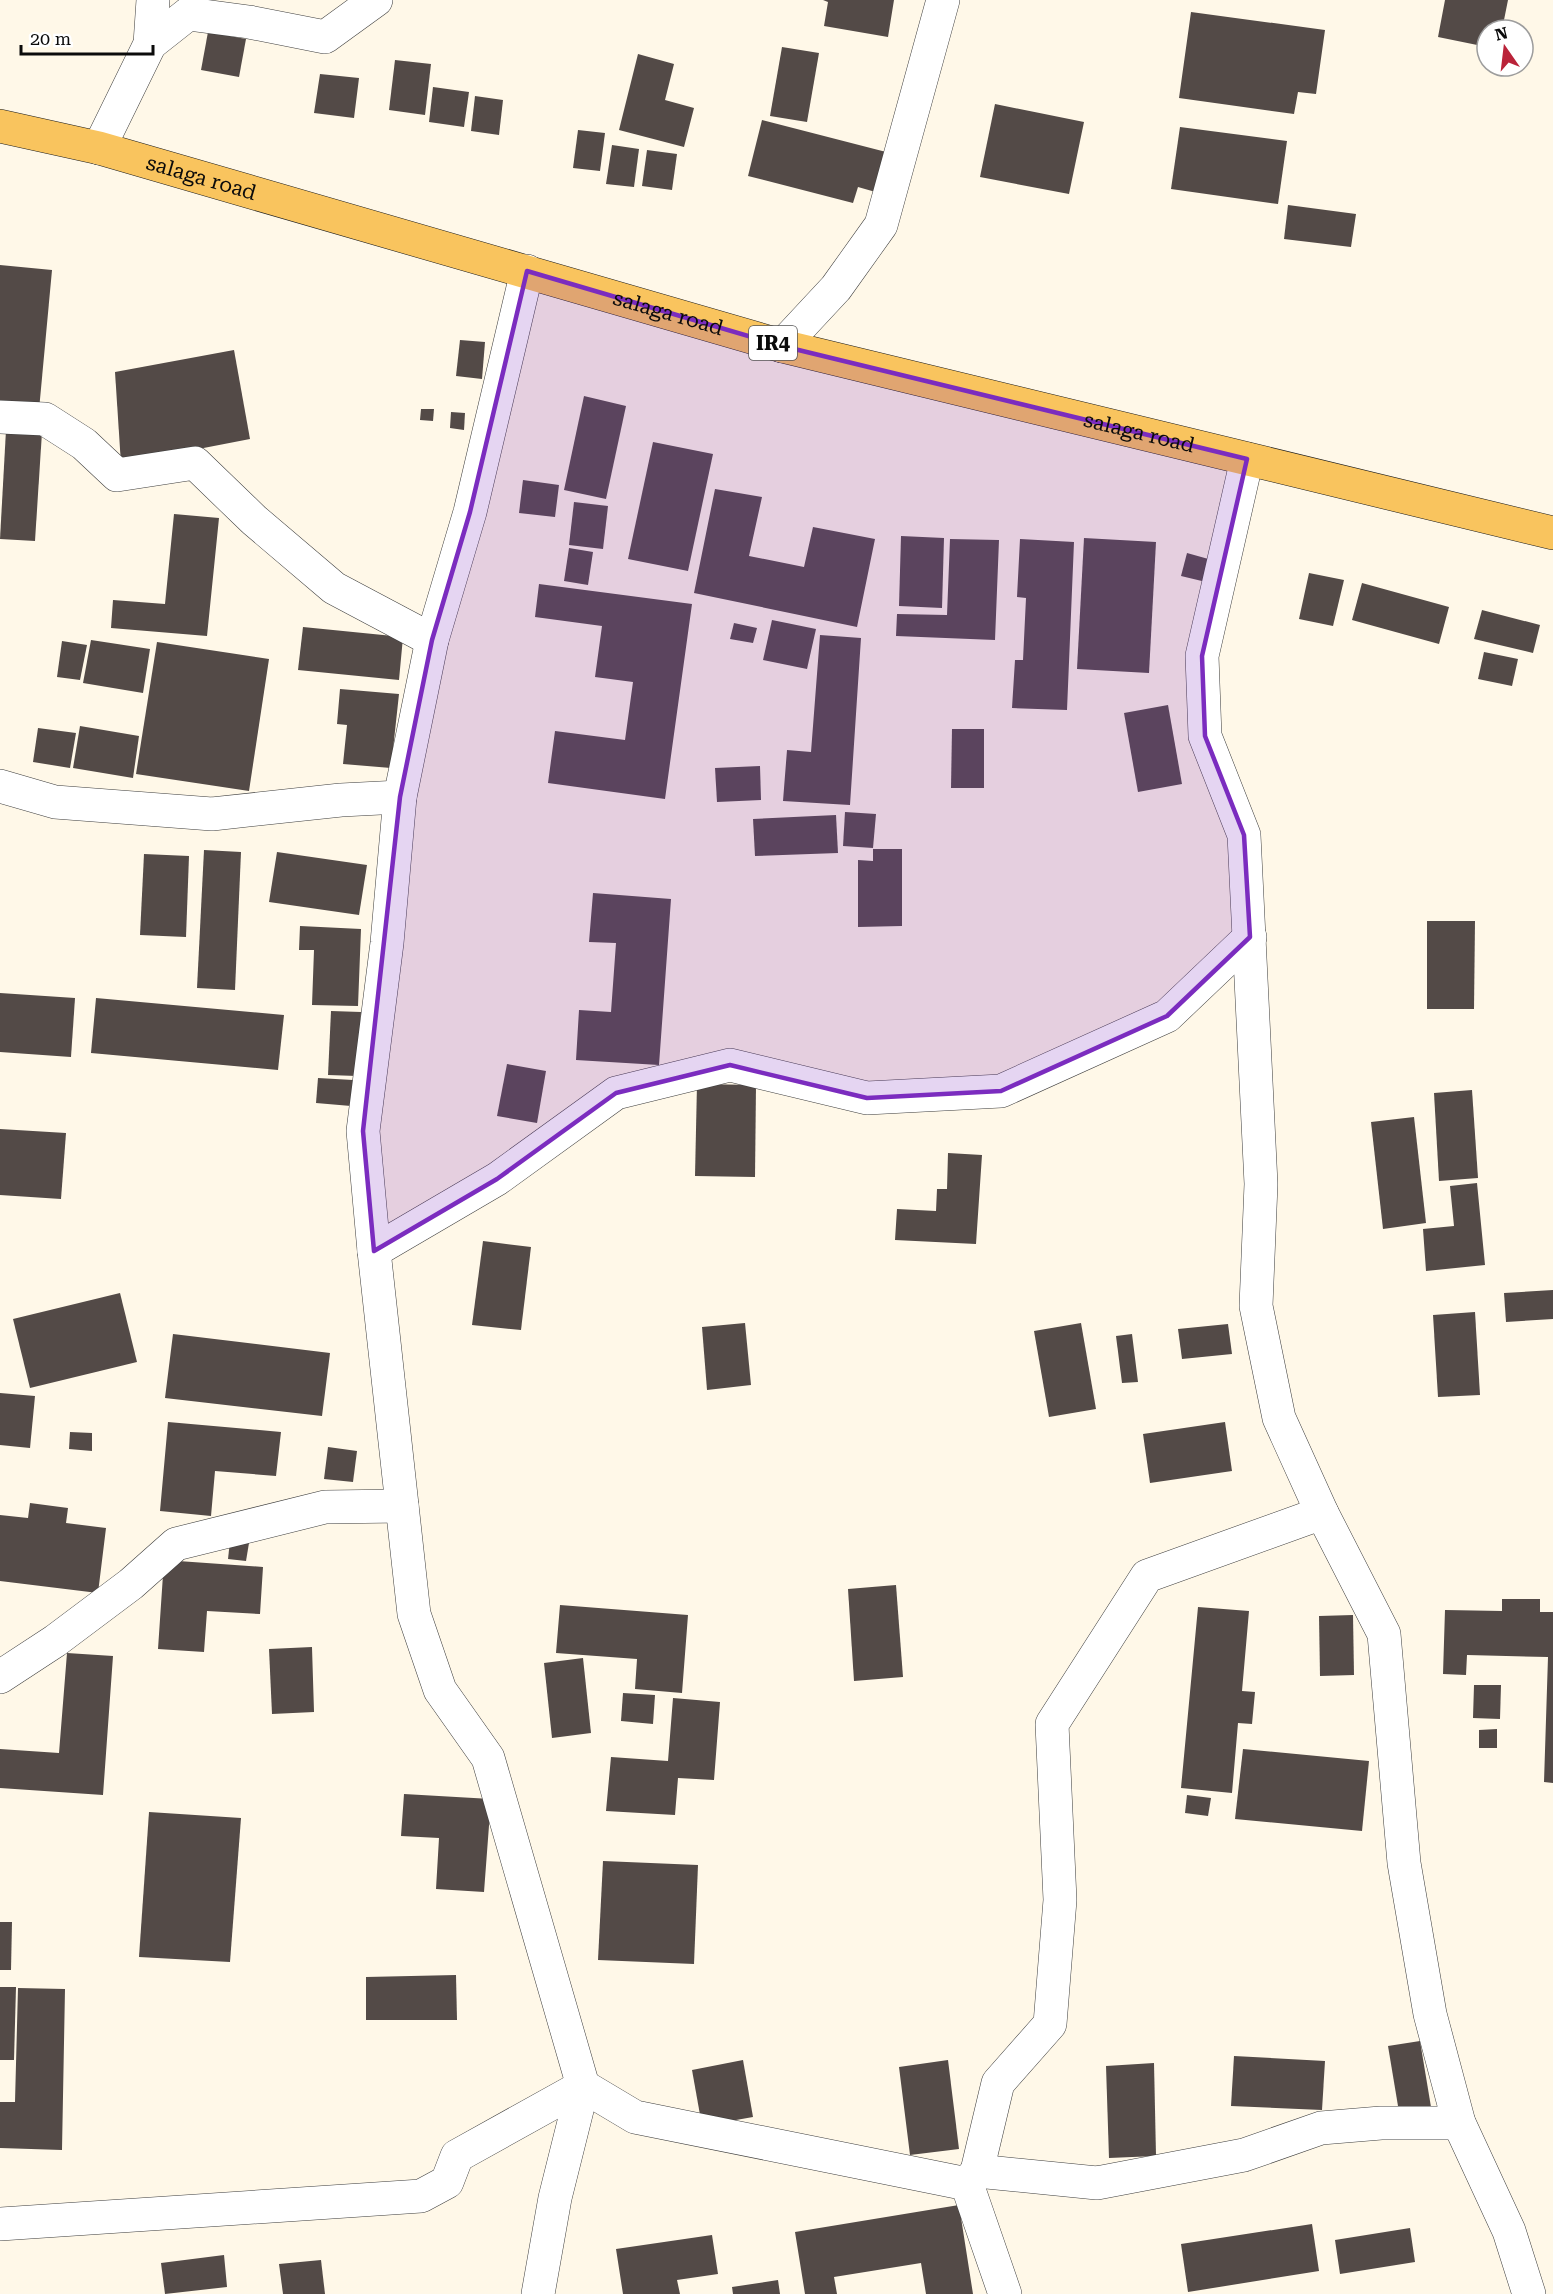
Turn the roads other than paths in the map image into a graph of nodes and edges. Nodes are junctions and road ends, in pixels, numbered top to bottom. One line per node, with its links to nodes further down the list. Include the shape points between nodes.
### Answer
1 (153, 0): 4 (street)
2 (376, 0): 4 (street, via 325,37 188,14)
3 (943, 0): 8 (street, via 881,225 836,288)
4 (150, 44): 6 (street)
5 (0, 126): 6 (main road, salaga road / IR4)
6 (99, 148): 7 (main road, salaga road / IR4)
7 (527, 271): 8 (main road, salaga road / IR4); 12 (street, via 470,512)
8 (782, 346): 10 (main road, salaga road / IR4)
9 (0, 417): 12 (street, via 45,419 84,444 117,475 195,463 334,588)
10 (1247, 459): 11 (main road, salaga road / IR4); 15 (street, via 1202,656 1205,736 1244,835)
11 (1553, 532)
12 (432, 640): 14 (street)
13 (0, 786): 14 (street, via 55,802 212,814)
14 (400, 797): 16 (street, via 387,943 363,1131)
15 (1250, 937): 16 (street, via 1167,1016 1001,1091 867,1098 730,1065 616,1093 496,1179); 18 (street, via 1261,1185 1256,1306 1279,1418)
16 (374, 1251): 17 (street)
17 (402, 1506): 19 (street, via 325,1507 176,1544 132,1584); 20 (street, via 414,1614 440,1690 488,1758)
18 (1322, 1513): 21 (street, via 1384,1634 1404,1863 1430,2014); 22 (street, via 1147,1576 1052,1724 1060,1900 1050,2025 998,2083)
19 (0, 1677)
20 (583, 2086): 22 (street, via 635,2117); 23 (street, via 457,2156 447,2182 421,2196); 24 (street, via 555,2198)
21 (1459, 2123): 22 (street, via 1321,2128 1244,2156 1097,2183); 26 (street, via 1509,2231)
22 (972, 2177): 25 (street)
23 (0, 2224)
24 (538, 2294)
25 (1005, 2294)
26 (1529, 2294)

